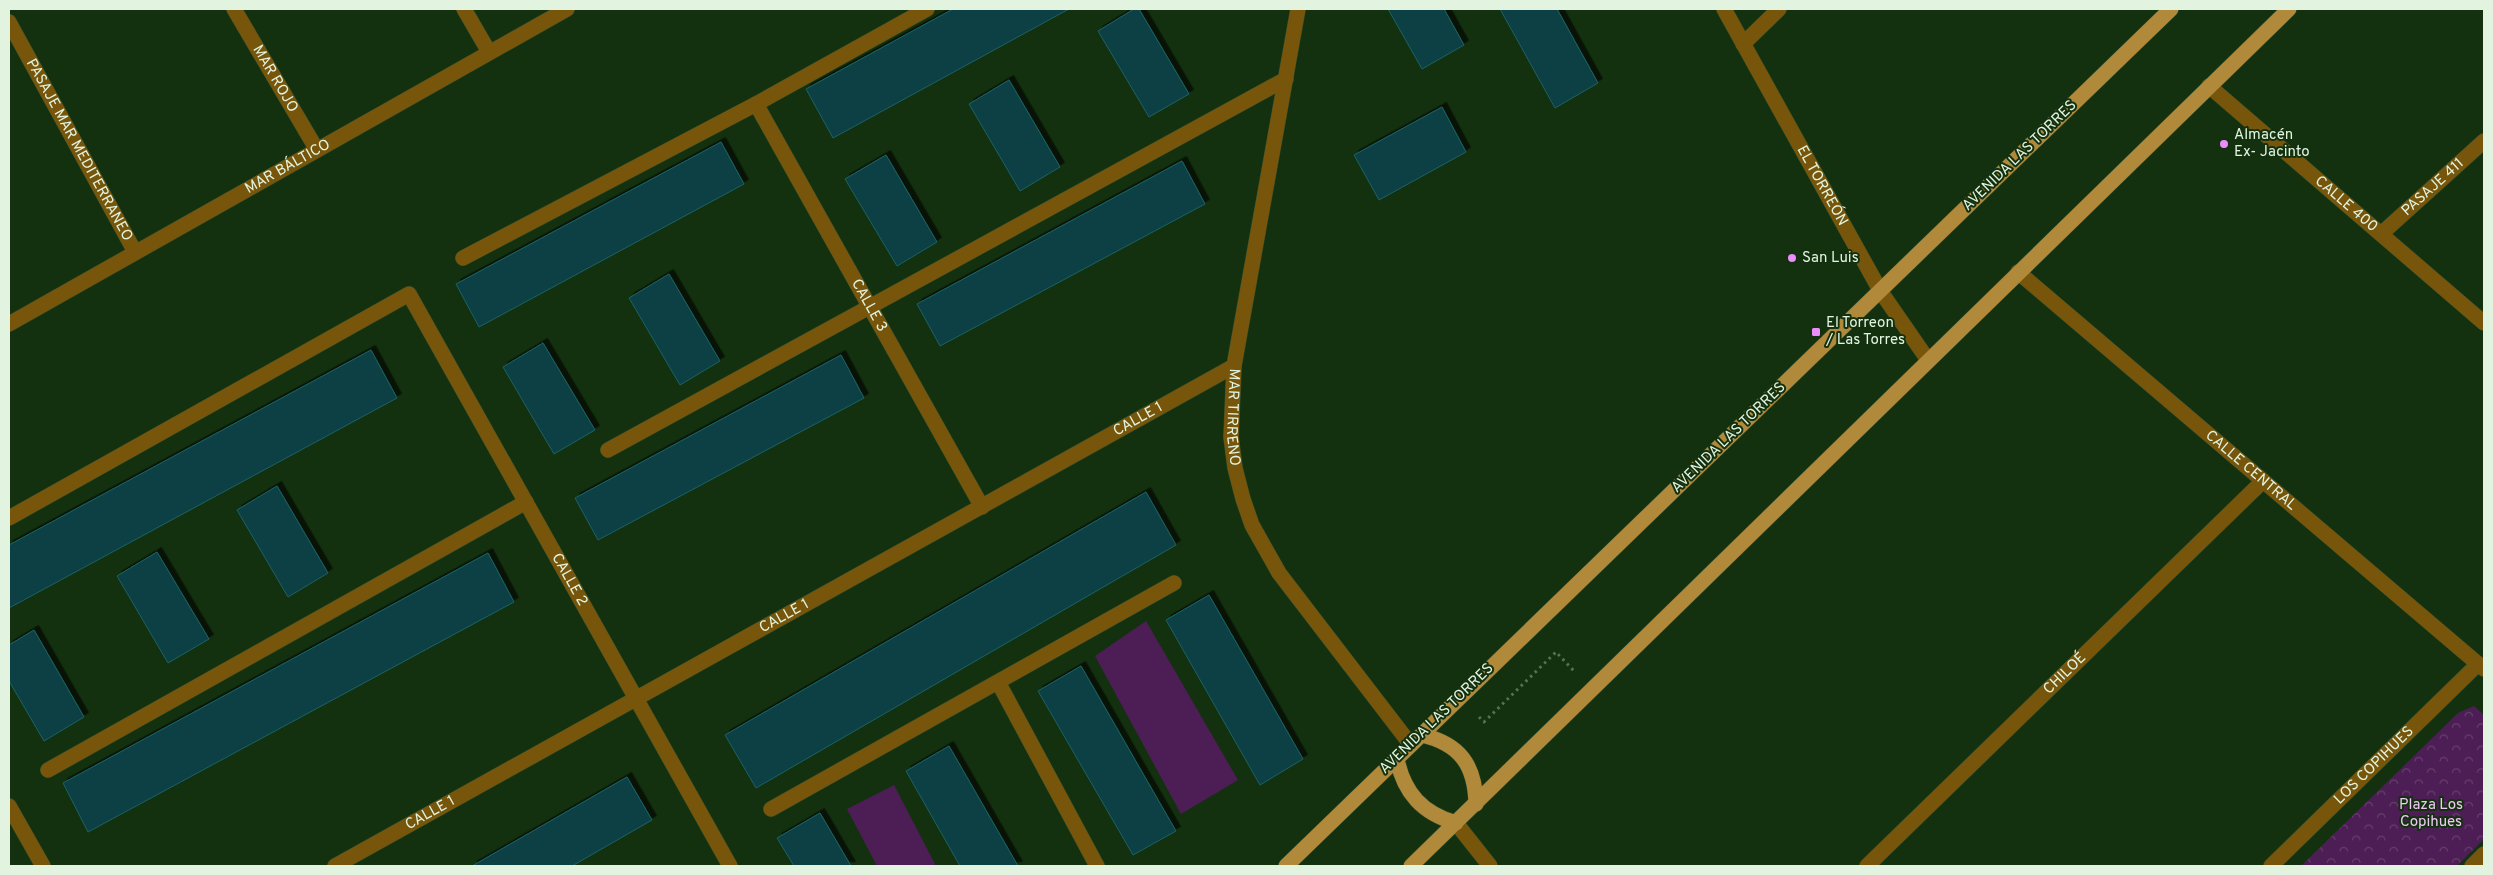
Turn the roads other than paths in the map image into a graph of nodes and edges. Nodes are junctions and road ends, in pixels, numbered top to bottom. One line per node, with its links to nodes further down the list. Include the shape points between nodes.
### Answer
1 (234, 9): 17 (street, MAR ROJO)
2 (464, 9): 12 (street)
3 (566, 9): 12 (street, MAR BÁLTICO)
4 (927, 9): 15 (street)
5 (1298, 9): 13 (street, MAR TIRRENO)
6 (1724, 9): 11 (street, EL TORREÓN)
7 (1779, 9): 11 (street)
8 (2171, 9): 22 (main road, AVENIDA LAS TORRES)
9 (2290, 9): 14 (main road)
10 (9, 22): 19 (street, PASAJE MAR MEDITERRANEO)
11 (1743, 44): 22 (street, EL TORREÓN)
12 (489, 52): 17 (street, MAR BÁLTICO)
13 (1286, 79): 23 (street); 27 (street, MAR TIRRENO)
14 (2210, 86): 18 (street, CALLE 400); 21 (main road)
15 (756, 104): 20 (street); 23 (street, CALLE 3)
16 (2484, 141): 18 (street, PASAJE 411)
17 (316, 150): 19 (street, MAR BÁLTICO)
18 (2381, 234): 24 (street, CALLE 400)
19 (135, 252): 25 (street, MAR BÁLTICO)
20 (463, 258)
21 (2018, 272): 26 (main road); 29 (street, CALLE CENTRAL)
22 (1881, 292): 26 (street, EL TORREÓN); 37 (main road, AVENIDA LAS TORRES)
23 (870, 308): 28 (street); 31 (street, CALLE 3)
24 (2484, 323)
25 (9, 324)
26 (1928, 360): 41 (main road)
27 (1234, 366): 31 (street, CALLE 1); 38 (street, MAR TIRRENO, via 1231,437 1243,499 1252,525 1279,573)
28 (608, 450)
29 (2263, 481): 34 (street, CALLE CENTRAL); 53 (street, CHILOÉ)
30 (526, 502): 32 (street, CALLE 2, via 409,294); 36 (street, CALLE 2); 40 (street)
31 (982, 507): 36 (street, CALLE 1)
32 (9, 518)
33 (1174, 583): 35 (street)
34 (2481, 667): 54 (street, LOS COPIHUES)
35 (998, 682): 43 (street); 49 (street)
36 (636, 699): 47 (street, CALLE 1); 48 (street, CALLE 2)
37 (1422, 735): 38 (main road, AVENIDA LAS TORRES); 41 (main road, via 1443,742 1461,755 1471,769 1476,786)
38 (1411, 746): 39 (main road, AVENIDA LAS TORRES)
39 (1397, 759): 44 (main road, via 1406,789 1417,802 1428,812); 50 (main road, AVENIDA LAS TORRES)
40 (48, 770)
41 (1476, 804): 44 (main road)
42 (9, 806): 46 (street)
43 (771, 809)
44 (1456, 823): 51 (main road); 52 (street)
45 (2484, 854): 55 (street)
46 (43, 866)
47 (335, 866)
48 (730, 866)
49 (1097, 866)
50 (1286, 866)
51 (1411, 866)
52 (1490, 866)
53 (1867, 866)
54 (2271, 866)
55 (2472, 866)

